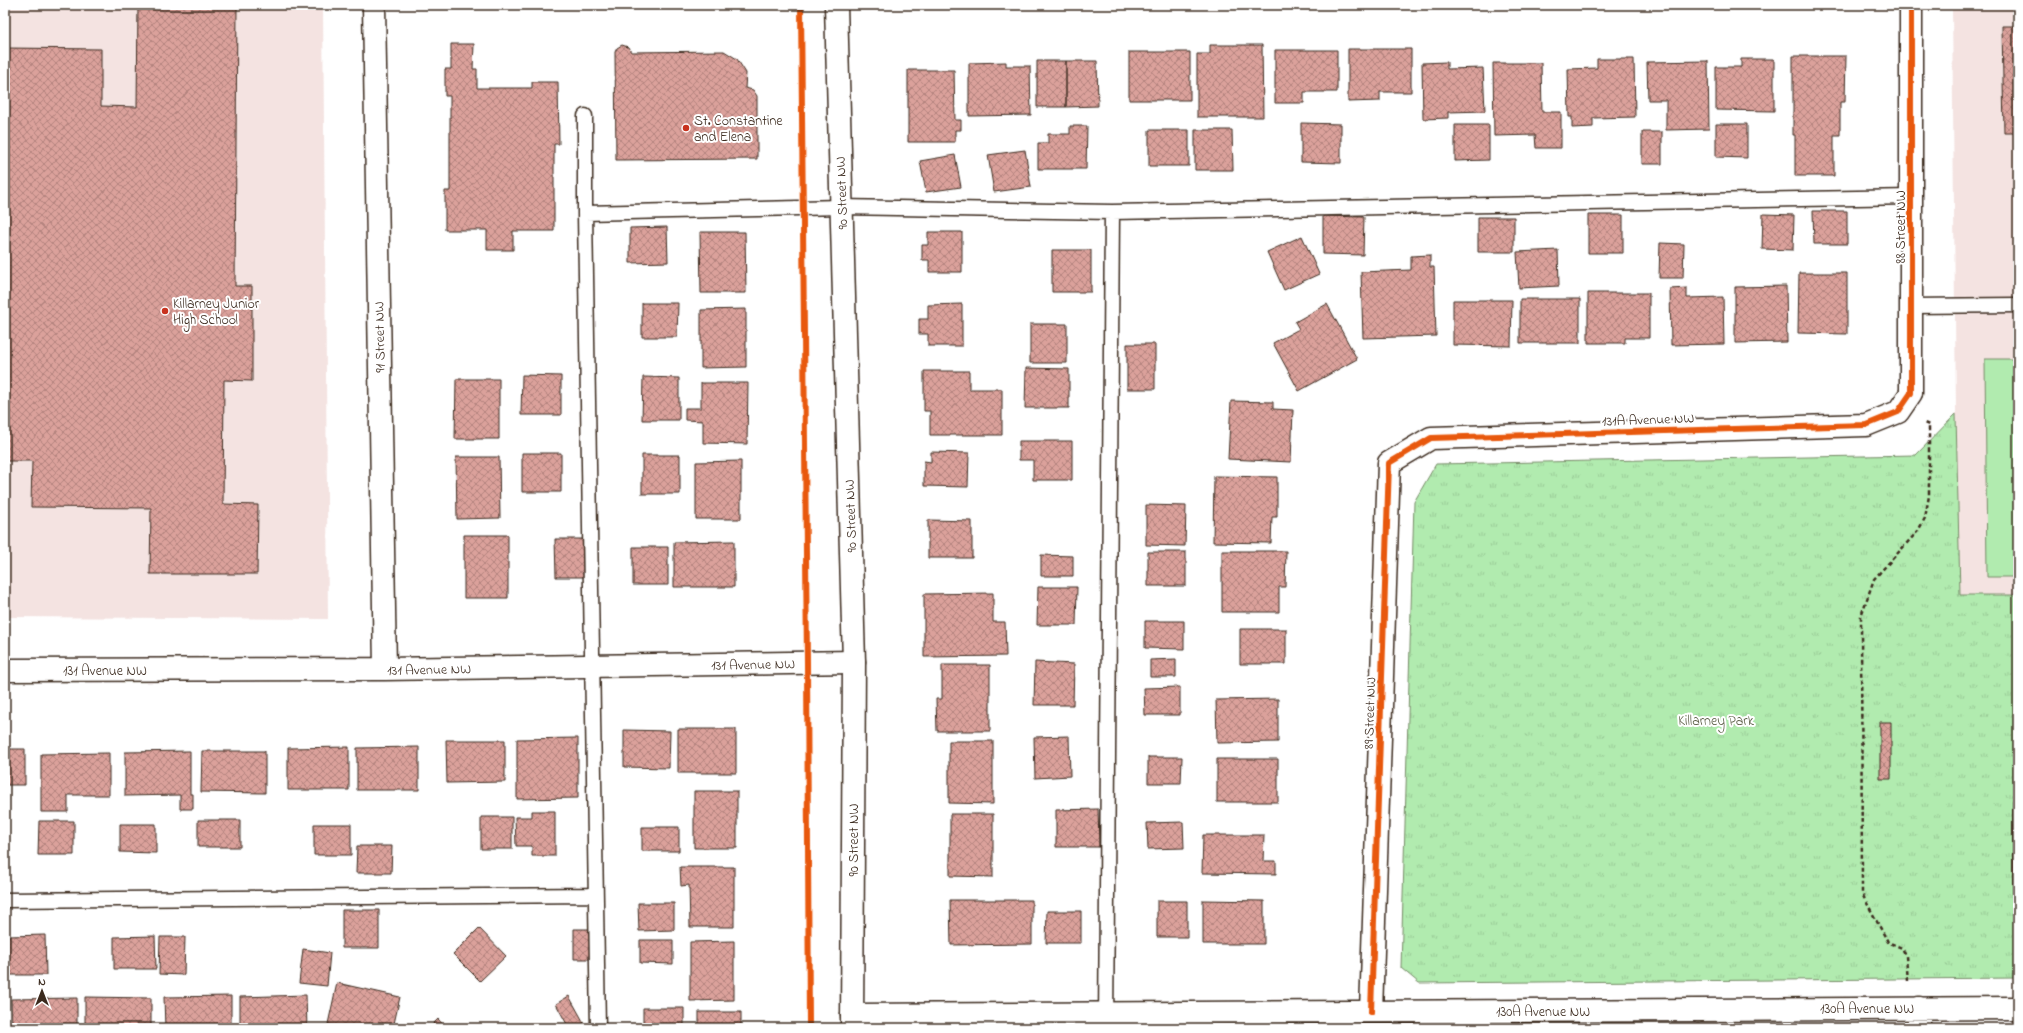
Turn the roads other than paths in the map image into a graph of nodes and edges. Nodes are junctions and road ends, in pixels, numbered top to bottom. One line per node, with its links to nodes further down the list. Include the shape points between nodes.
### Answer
1 (374, 5): 15 (street, 91 Street NW)
2 (836, 5): 6 (street, 90 Street NW)
3 (1911, 5): 5 (street, 88 Street NW)
4 (585, 116): 8 (lane)
5 (1912, 197): 7 (lane); 10 (street, 88 Street NW)
6 (841, 207): 7 (lane); 8 (lane); 13 (street, 90 Street NW)
7 (1112, 212): 23 (lane)
8 (585, 213): 14 (lane)
9 (2018, 305): 10 (lane)
10 (1911, 306): 11 (street, 88 Street NW, via 1911,393 1898,412)
11 (1866, 425): 12 (street, 131A Avenue NW)
12 (1431, 438): 20 (street, 89 Street NW, via 1390,463)
13 (854, 662): 14 (street, 131 Avenue NW); 22 (street, 90 Street NW)
14 (593, 667): 15 (street, 131 Avenue NW); 17 (lane)
15 (385, 669): 16 (street, 131 Avenue NW)
16 (5, 670)
17 (595, 895): 18 (lane); 24 (lane)
18 (5, 900)
19 (2018, 1008): 21 (street, 130A Avenue NW)
20 (1371, 1012): 21 (street, 130A Avenue NW); 23 (street, 130A Avenue NW)
21 (1919, 1018)
22 (852, 1021): 23 (street, 130A Avenue NW)
23 (1105, 1021)
24 (598, 1028)

